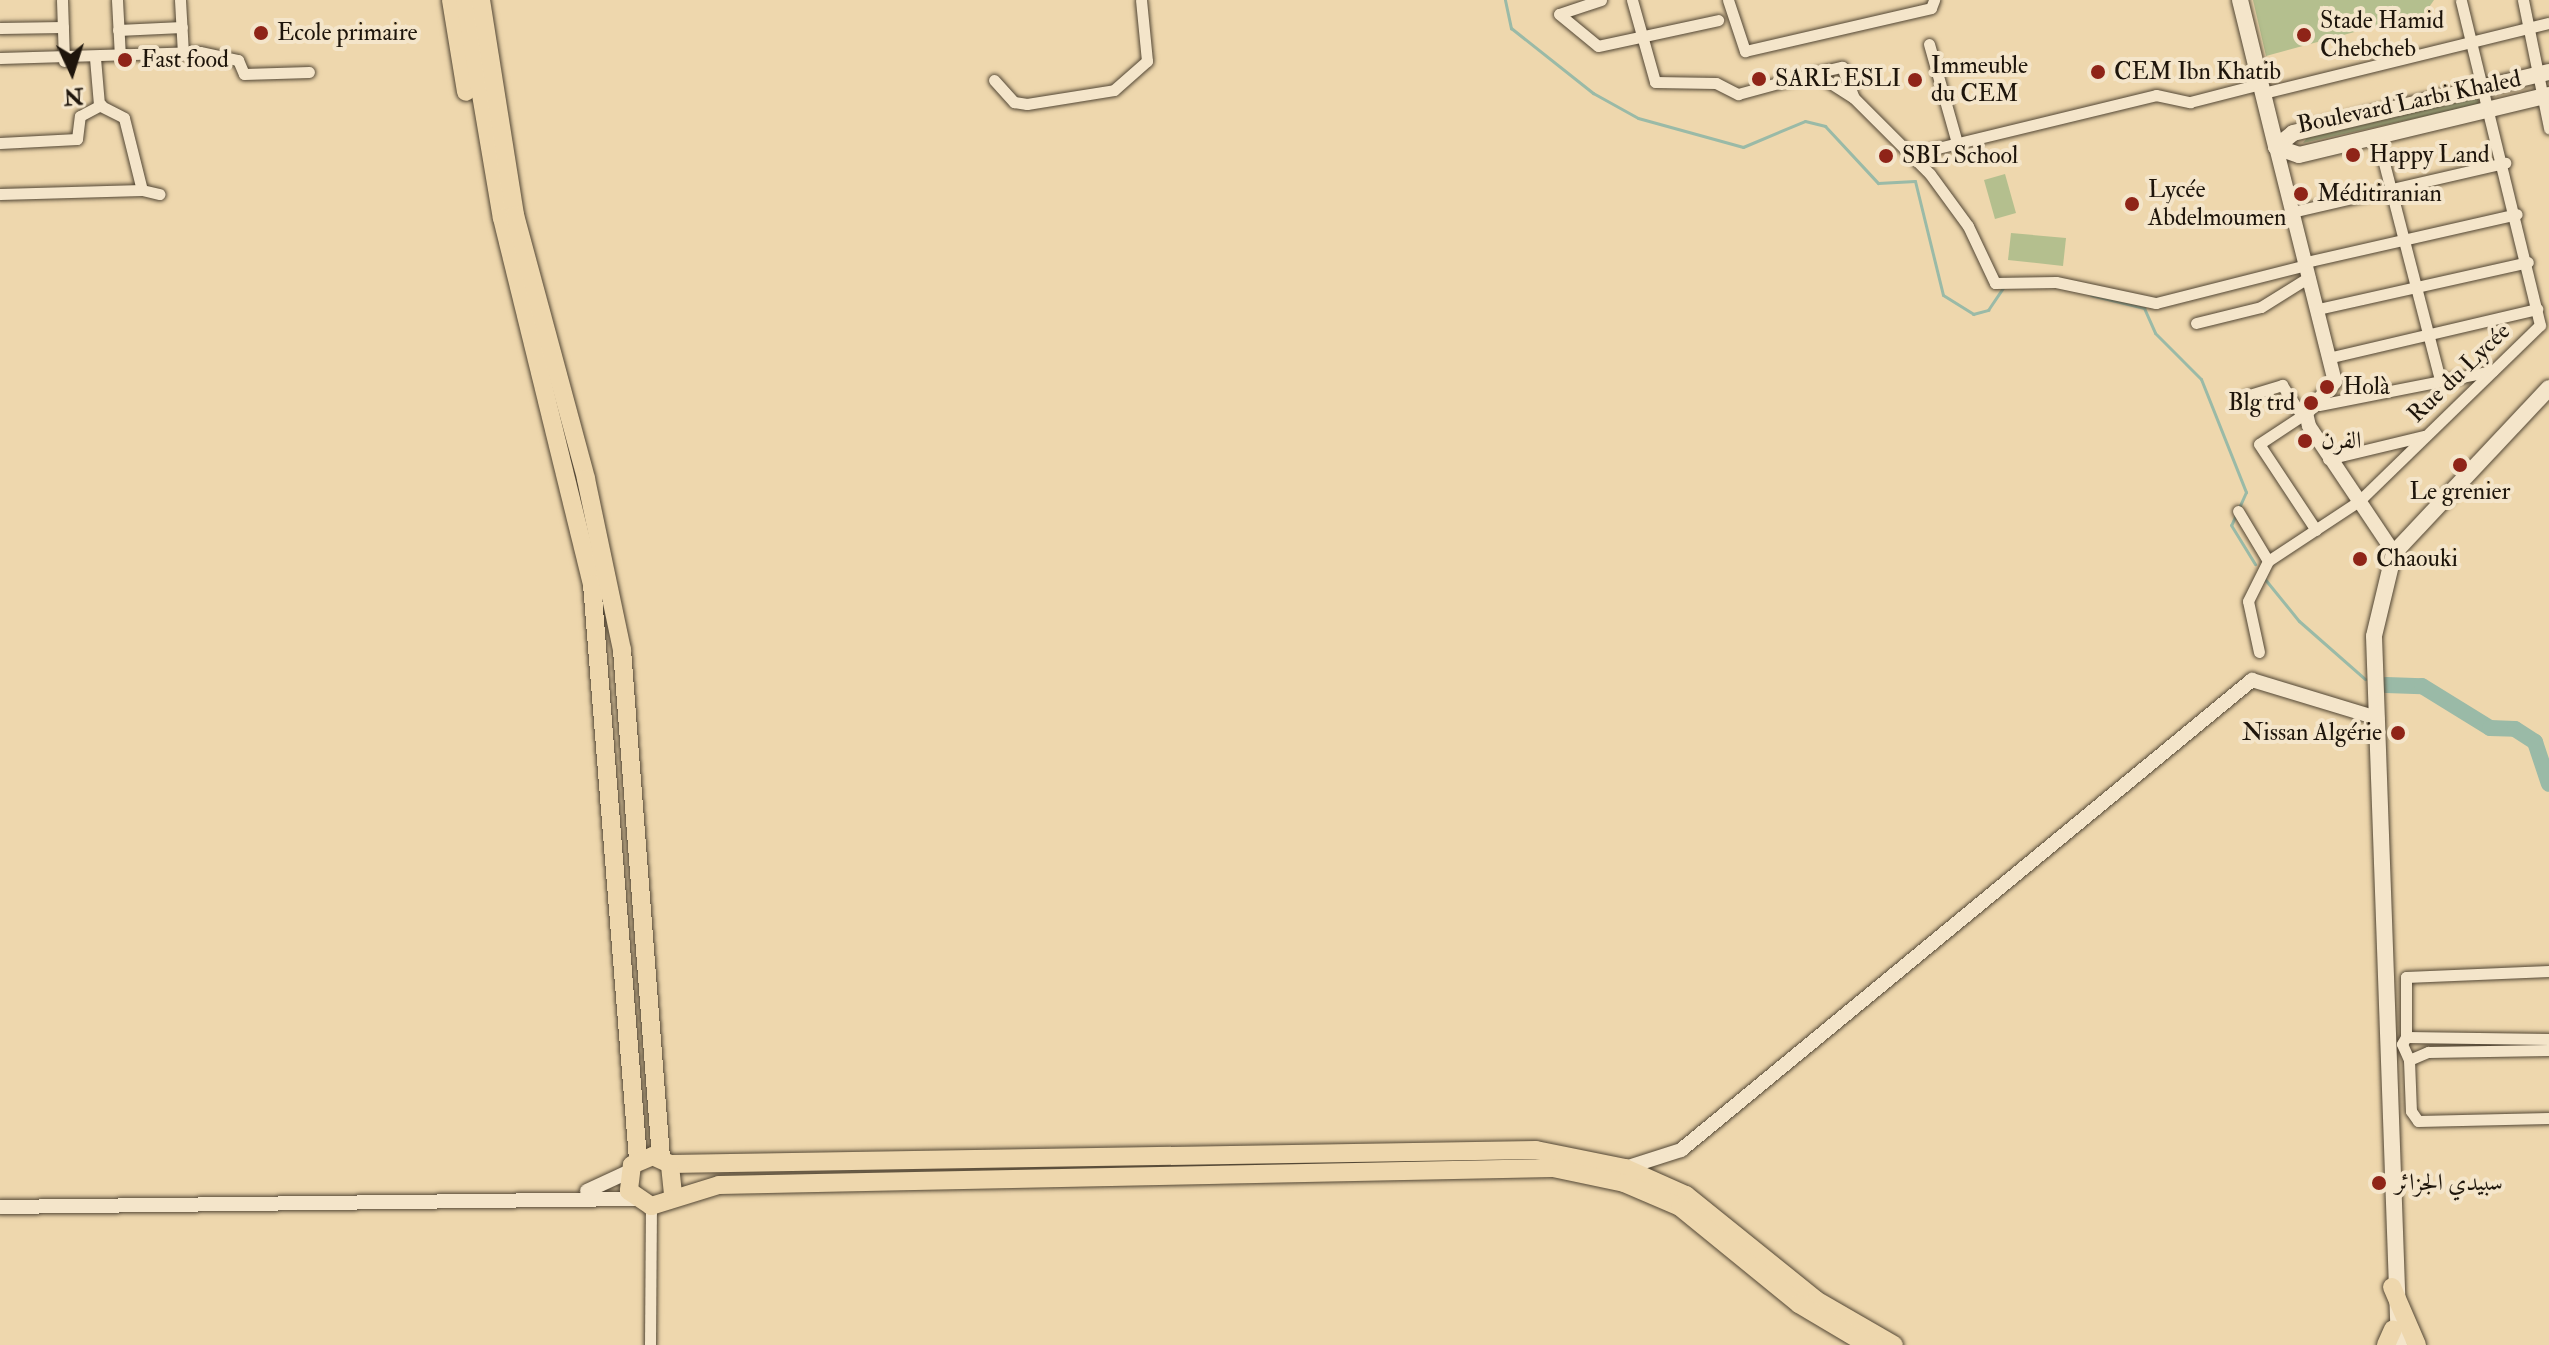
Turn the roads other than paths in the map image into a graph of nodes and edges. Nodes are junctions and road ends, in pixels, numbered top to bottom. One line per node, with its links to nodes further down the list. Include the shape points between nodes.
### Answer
1 (62, 0): 18 (street)
2 (117, 0): 22 (street)
3 (180, 0): 19 (street)
4 (451, 0): 55 (main road, via 478,154)
5 (465, 0): 41 (main road)
6 (481, 0): 41 (main road)
7 (489, 0): 55 (main road)
8 (1141, 0): 34 (street, via 1147,61 1114,90 1027,104 1014,102)
9 (1601, 0): 23 (street, via 1563,9 1560,18 1598,46)
10 (1632, 0): 23 (street)
11 (1728, 0): 12 (street, via 1745,51 1931,8)
12 (1934, 0)
13 (2240, 0): 36 (main road)
14 (2461, 0): 24 (street, Rue du Lycée)
15 (2523, 0): 21 (street)
16 (1718, 20): 23 (street)
17 (2549, 23): 21 (street)
18 (63, 27): 20 (street); 30 (street)
19 (182, 27): 22 (street); 26 (street)
20 (0, 28)
21 (2529, 28): 24 (street); 33 (street)
22 (118, 30): 27 (street)
23 (1642, 38): 32 (street, via 1651,78 1660,83 1716,83 1738,94)
24 (2470, 43): 35 (street, Rue du Lycée); 36 (street)
25 (1929, 44): 45 (street)
26 (183, 54): 27 (street); 31 (street, via 233,58 254,76)
27 (120, 57): 29 (street)
28 (0, 58): 30 (street)
29 (95, 58): 30 (street); 39 (street)
30 (64, 61)
31 (309, 72)
32 (1815, 73): 38 (street); 38 (street, via 1842,67)
33 (2543, 73): 35 (main road, Boulevard Larbi Khaled); 37 (street)
34 (994, 80)
35 (2485, 87): 40 (street, Rue du Lycée); 46 (main road, Boulevard Larbi Khaled, via 2293,133)
36 (2261, 89): 45 (street, via 2190,102 2156,95); 46 (main road)
37 (2546, 96): 40 (main road, Boulevard Larbi Khaled); 42 (street)
38 (1854, 98): 47 (street)
39 (101, 105): 44 (street, via 80,116 77,139); 49 (street, via 124,118)
40 (2490, 110): 43 (main road, Boulevard Larbi Khaled); 48 (street, Rue du Lycée)
41 (490, 123): 55 (main road)
42 (2549, 128)
43 (2377, 136): 46 (main road, Boulevard Larbi Khaled, via 2299,155); 50 (street)
44 (0, 143)
45 (1957, 143): 47 (street)
46 (2276, 147): 53 (street)
47 (1913, 154): 58 (street, via 1968,226 1997,283 2056,282 2156,303)
48 (2505, 163): 50 (street); 54 (street, Rue du Lycée)
49 (142, 190): 51 (street); 52 (street)
50 (2391, 190): 53 (street); 56 (street)
51 (0, 194)
52 (160, 194)
53 (2292, 212): 58 (street)
54 (2517, 214): 56 (street); 57 (street, Rue du Lycée)
55 (508, 217): 85 (main road, via 586,479 622,650); 86 (main road, via 592,584)
56 (2404, 240): 58 (street); 59 (street)
57 (2528, 262): 59 (street); 61 (street, Rue du Lycée)
58 (2307, 268): 60 (street); 62 (street, via 2261,307)
59 (2415, 287): 60 (street); 63 (street)
60 (2318, 309): 64 (street)
61 (2537, 309): 63 (street); 65 (street, Rue du Lycée, via 2540,325)
62 (2196, 323)
63 (2428, 334): 64 (street); 66 (street)
64 (2332, 357): 69 (street, via 2335,382)
65 (2493, 371): 66 (street); 70 (street, Rue du Lycée)
66 (2440, 380): 69 (street)
67 (2549, 388): 75 (main road)
68 (2246, 396): 69 (street, via 2282,385)
69 (2309, 411): 71 (street); 74 (street, via 2259,444)
70 (2426, 435): 71 (street); 72 (street, Rue du Lycée)
71 (2328, 459): 72 (street)
72 (2359, 501): 74 (street, Rue du Lycée); 75 (street)
73 (2238, 511): 76 (street)
74 (2316, 530): 76 (street, Rue du Lycée)
75 (2394, 553): 78 (main road, via 2374,636)
76 (2268, 561): 77 (street, Rue du Lycée, via 2256,575 2248,601)
77 (2259, 652)
78 (2377, 718): 87 (street, via 2252,680 1681,1150); 92 (main road)
79 (2549, 971): 80 (street, via 2406,977)
80 (2406, 1037): 81 (street); 83 (street)
81 (2549, 1039)
82 (2549, 1050): 83 (street, via 2428,1052)
83 (2409, 1060): 84 (street, via 2411,1111 2418,1121)
84 (2549, 1118)
85 (666, 1161): 86 (main road); 87 (main road, via 1481,1149 1536,1150); 88 (main road)
86 (633, 1166): 89 (street); 90 (main road)
87 (1625, 1168): 96 (main road, via 1705,1207 1816,1300)
88 (673, 1194): 90 (main road); 95 (main road, via 719,1185 1553,1168 1624,1183 1680,1207 1799,1304)
89 (576, 1195): 90 (street); 91 (street)
90 (643, 1202): 94 (street)
91 (0, 1207)
92 (2392, 1287): 93 (main road); 97 (main road)
93 (2393, 1337)
94 (650, 1345)
95 (1868, 1345)
96 (1894, 1345)
97 (2417, 1345)

